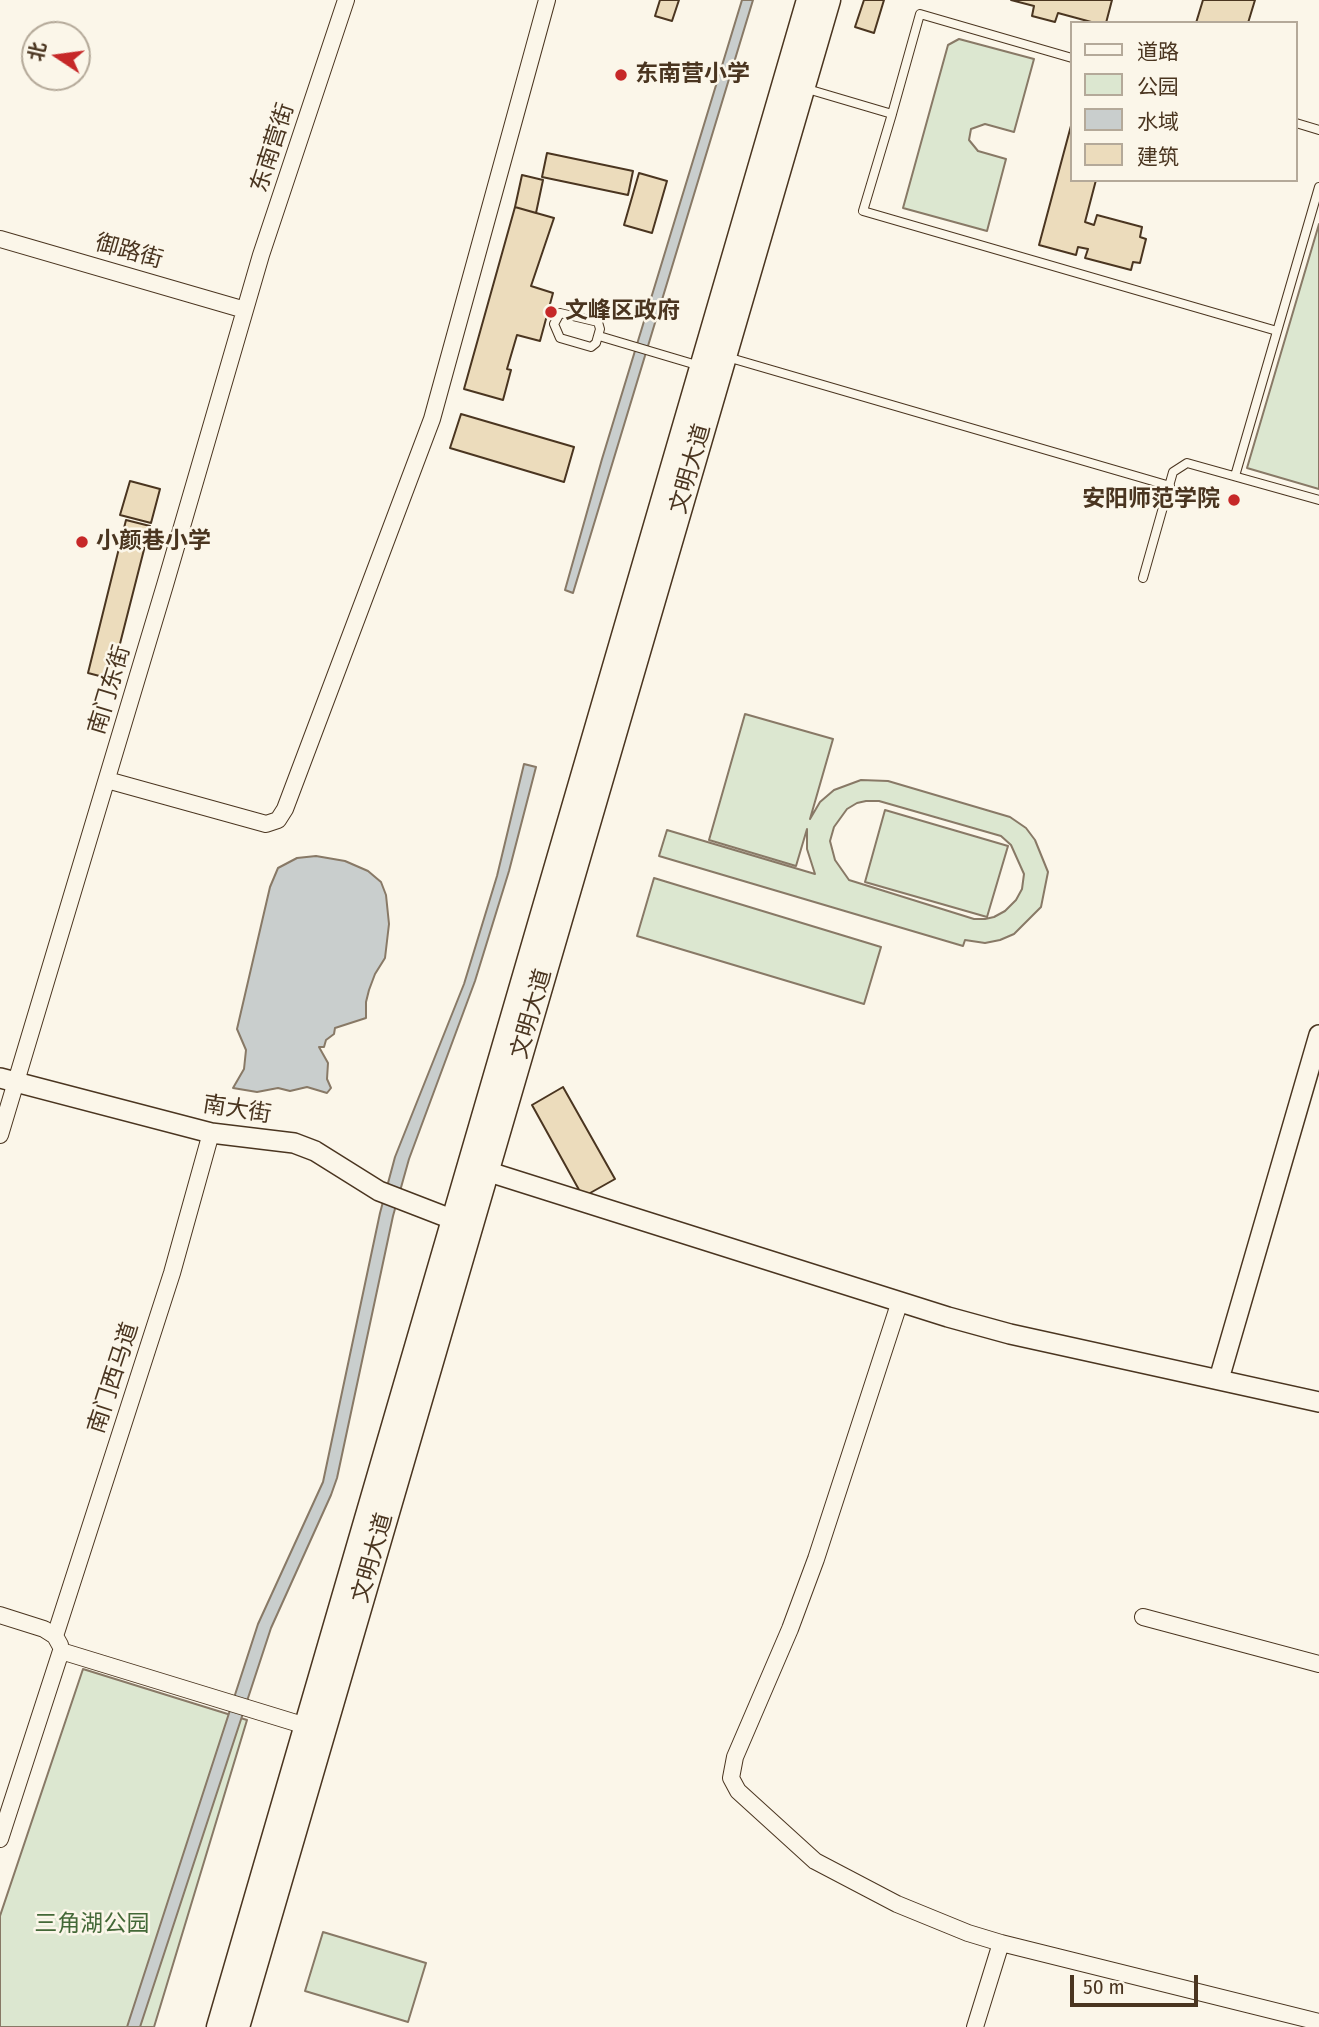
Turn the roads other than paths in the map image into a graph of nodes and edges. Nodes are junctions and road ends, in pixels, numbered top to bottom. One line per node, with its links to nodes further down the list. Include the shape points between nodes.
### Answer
1 (346, 0): 12 (street, 东南营街)
2 (547, 0): 20 (street, via 432,419 285,809 278,820 266,824)
3 (809, 0): 15 (main road, 文明大道)
4 (828, 0): 6 (main road, 文明大道)
5 (1070, 57): 7 (lane, via 920,14)
6 (802, 88): 7 (lane); 15 (main road, 文明大道)
7 (892, 114): 13 (lane, via 863,211)
8 (1298, 124): 9 (lane)
9 (1319, 130)
10 (1319, 187): 13 (lane)
11 (0, 239): 12 (street, 御路街)
12 (245, 310): 20 (street, 南门东街)
13 (1277, 331): 16 (lane)
14 (599, 336): 14 (lane, via 591,347 560,338 554,324 560,313 567,313 598,322); 15 (lane)
15 (713, 362): 17 (lane); 25 (main road, 文明大道); 26 (main road, 文明大道)
16 (1235, 476): 17 (lane, via 1187,463 1173,472); 18 (lane)
17 (1170, 486): 19 (lane)
18 (1319, 500)
19 (1143, 578)
20 (107, 780): 22 (street, 南门东街)
21 (1317, 1048): 28 (street)
22 (8, 1080): 23 (street, 南大街); 24 (street, 南门东街)
23 (211, 1133): 26 (street, 南大街, via 294,1143 379,1191); 32 (street, 南门西马道)
24 (0, 1135)
25 (486, 1171): 27 (street); 39 (main road, 文明大道)
26 (454, 1220): 34 (main road, 文明大道)
27 (900, 1301): 28 (street, via 1010,1334); 36 (street, via 816,1559 735,1757 731,1778 738,1791 815,1861 897,1904)
28 (1219, 1379): 29 (street)
29 (1319, 1402)
30 (0, 1615): 32 (street, via 44,1629)
31 (1143, 1616): 33 (street)
32 (58, 1644): 34 (street); 35 (street, 南门西马道)
33 (1319, 1664)
34 (306, 1726): 38 (main road, 文明大道)
35 (0, 1839)
36 (1001, 1943): 37 (street); 40 (street)
37 (1319, 2022)
38 (219, 2027)
39 (237, 2027)
40 (975, 2027)

